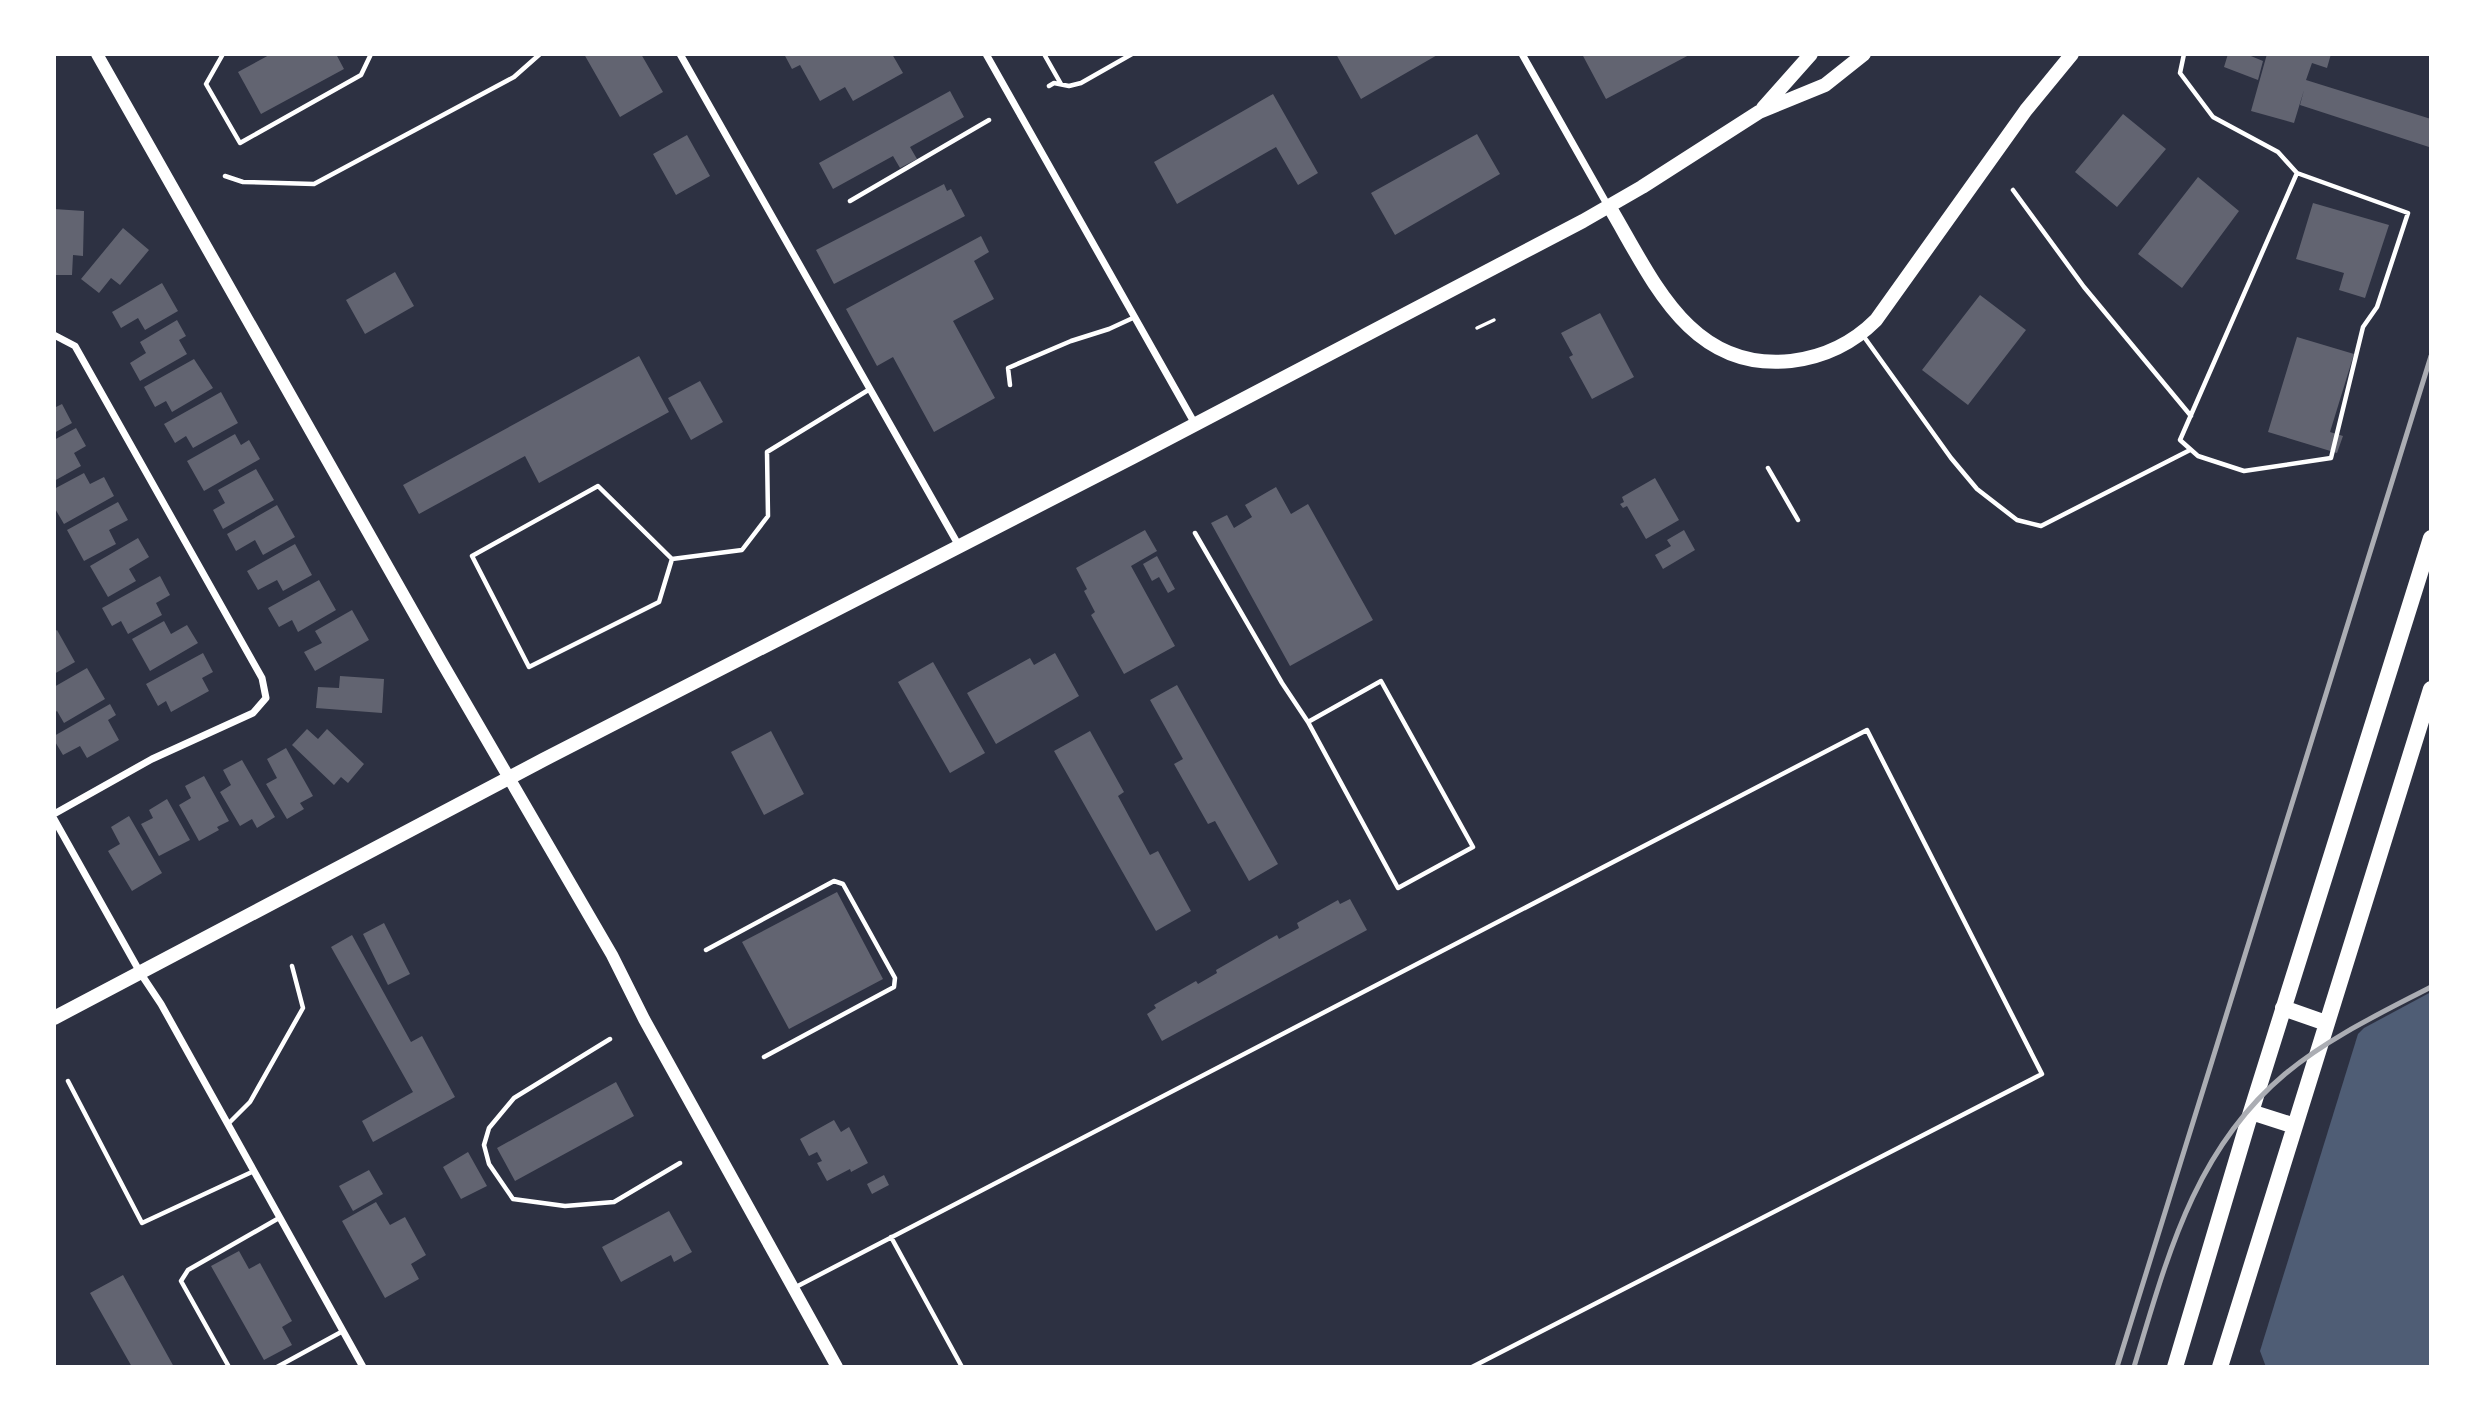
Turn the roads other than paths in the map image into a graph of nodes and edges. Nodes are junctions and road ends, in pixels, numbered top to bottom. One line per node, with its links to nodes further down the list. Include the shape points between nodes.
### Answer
1 (97, 54): 39 (street)
2 (223, 54): 3 (lane, via 206,84 240,144 361,75)
3 (371, 54)
4 (540, 54): 19 (lane, via 514,77 314,184 243,182)
5 (680, 54): 27 (street)
6 (986, 54): 23 (street)
7 (1044, 54): 14 (lane)
8 (1132, 54): 14 (lane, via 1082,83)
9 (1522, 54): 22 (street)
10 (1811, 54): 16 (main road)
11 (1864, 54): 16 (main road, via 1825,85)
12 (2072, 54): 24 (main road)
13 (2184, 54): 18 (lane, via 2180,73 2213,117 2278,152)
14 (1061, 85): 15 (lane)
15 (1049, 86)
16 (1759, 112): 22 (main road)
17 (989, 120): 21 (lane)
18 (2297, 173): 28 (lane); 30 (lane, via 2408,213 2377,307 2363,327 2331,458 2244,471)
19 (225, 176)
20 (2013, 190): 28 (lane, via 2084,287)
21 (850, 201)
22 (1609, 206): 24 (main road, via 1666,300 1696,335 1716,346 1740,356 1782,362 1824,354); 29 (main road)
23 (1135, 317): 26 (lane, via 1008,368); 29 (street)
24 (1862, 334): 30 (lane, via 1951,458 1977,489 2017,520 2041,526)
25 (55, 335): 40 (street, via 75,346 262,678 266,698 253,713 152,759)
26 (1010, 385)
27 (870, 389): 35 (street); 36 (lane, via 767,452 768,516 742,550)
28 (2191, 416): 30 (lane, via 2180,440)
29 (1195, 424): 35 (main road)
30 (2190, 450)
31 (1768, 468): 32 (lane)
32 (1798, 520)
33 (1195, 533): 38 (lane)
34 (2431, 538): 45 (highway)
35 (959, 547): 39 (main road)
36 (672, 559): 36 (lane, via 659,602 528,667 471,556 598,486)
37 (2431, 688): 47 (highway)
38 (1308, 722): 38 (lane, via 1398,888 1473,847 1381,681)
39 (511, 778): 44 (main road); 58 (street)
40 (54, 814)
41 (54, 820): 44 (street)
42 (706, 950): 49 (lane, via 834,881 843,884 895,978 894,987)
43 (292, 967): 52 (lane, via 303,1008 250,1102)
44 (141, 974): 46 (main road); 52 (street)
45 (2283, 1008): 47 (highway); 51 (highway)
46 (54, 1018)
47 (2326, 1023): 53 (highway)
48 (610, 1039): 54 (lane, via 514,1098 489,1128 484,1146 489,1164 513,1199 565,1206 614,1202)
49 (764, 1057)
50 (68, 1081): 55 (lane, via 142,1223)
51 (2250, 1112): 53 (highway); 66 (highway)
52 (228, 1124): 55 (street)
53 (2295, 1126): 67 (highway)
54 (680, 1163)
55 (254, 1171): 56 (street)
56 (280, 1217): 59 (street); 60 (lane, via 188,1270 181,1281)
57 (891, 1237): 58 (lane); 64 (lane); 65 (lane, via 1867,730 2042,1074)
58 (794, 1288): 63 (street)
59 (342, 1331): 61 (lane); 62 (street)
60 (229, 1367)
61 (276, 1367)
62 (363, 1367)
63 (837, 1367)
64 (962, 1367)
65 (1472, 1367)
66 (2175, 1367)
67 (2220, 1367)

